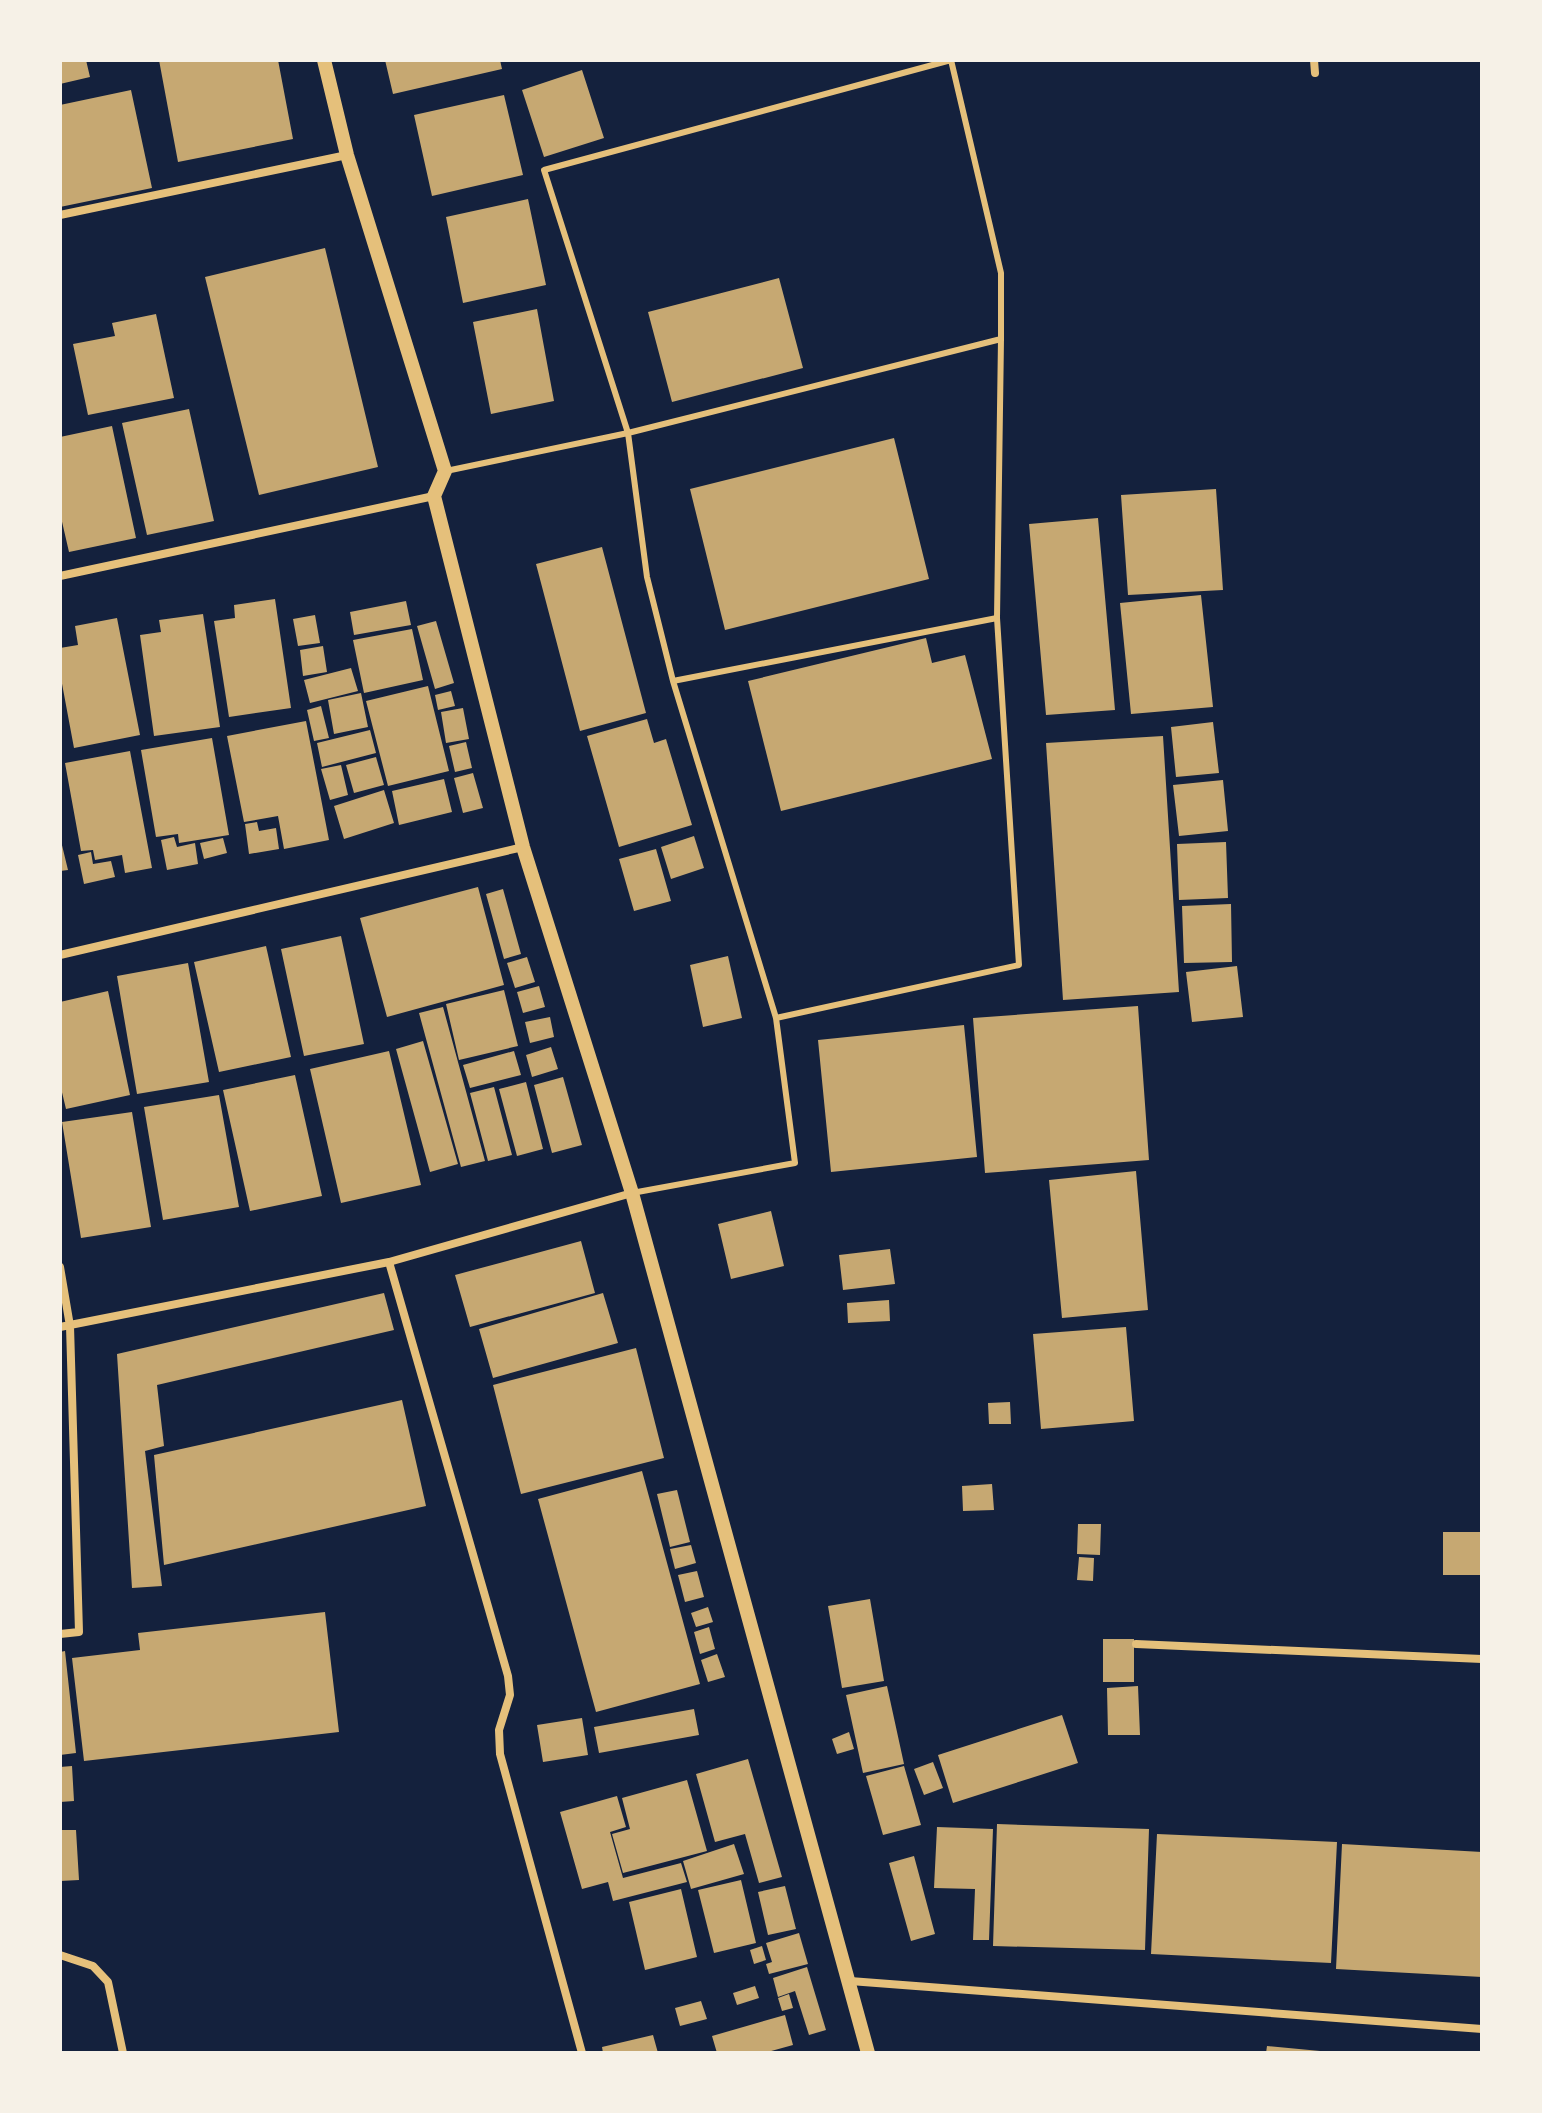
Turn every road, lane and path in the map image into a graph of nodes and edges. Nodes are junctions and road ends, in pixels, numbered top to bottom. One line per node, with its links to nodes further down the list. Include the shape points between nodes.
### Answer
1 (324, 60): 4 (street)
2 (1314, 60): 3 (street)
3 (1315, 73)
4 (347, 155): 5 (street); 8 (street)
5 (60, 215)
6 (1001, 339): 7 (lane); 7 (lane, via 1001,273 951,60 544,170); 11 (lane)
7 (628, 433): 8 (lane); 12 (lane, via 647,577)
8 (445, 471): 9 (street)
9 (434, 496): 10 (street); 13 (street)
10 (60, 576)
11 (997, 618): 12 (lane); 15 (lane, via 1019,965)
12 (673, 681): 15 (lane)
13 (523, 847): 14 (street); 16 (street)
14 (60, 955)
15 (776, 1018): 16 (lane, via 795,1163)
16 (632, 1193): 17 (street); 25 (street)
17 (389, 1262): 19 (street); 28 (street, via 508,1676 500,1754)
18 (60, 1267): 19 (street)
19 (70, 1326): 20 (street); 21 (street, via 79,1632)
20 (60, 1327)
21 (60, 1634)
22 (1136, 1644): 23 (street)
23 (1482, 1659)
24 (60, 1955): 27 (street, via 93,1966 108,1982)
25 (850, 1981): 26 (street); 29 (street)
26 (1482, 2029)
27 (123, 2053)
28 (582, 2053)
29 (868, 2053)

